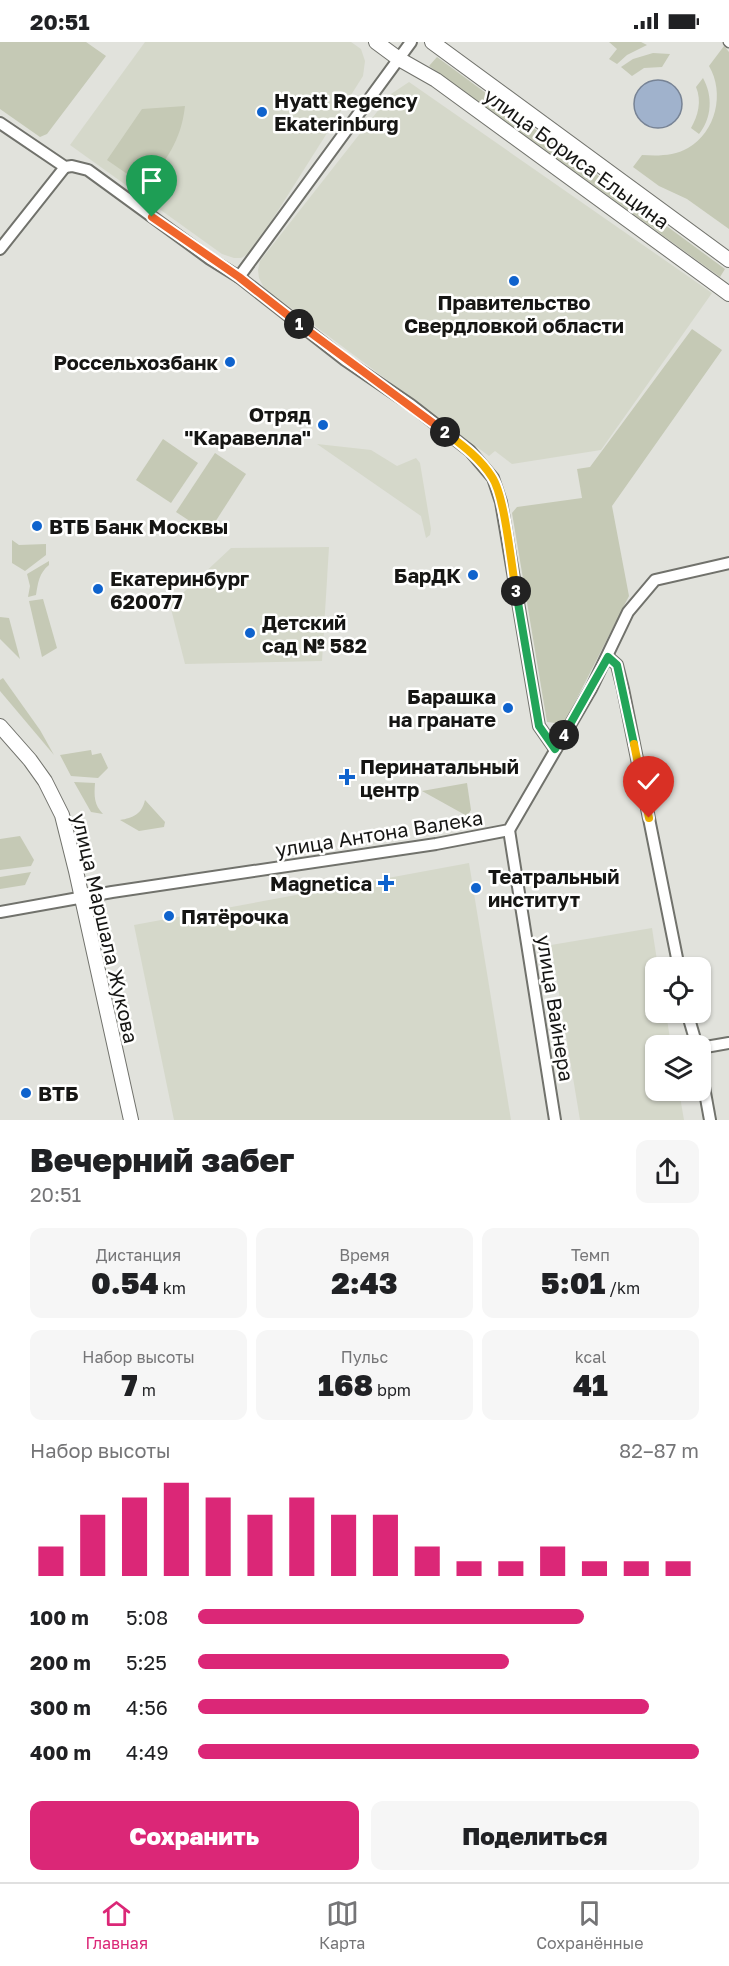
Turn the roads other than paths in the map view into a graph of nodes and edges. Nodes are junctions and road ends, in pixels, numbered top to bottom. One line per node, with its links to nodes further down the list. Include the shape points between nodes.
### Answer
1 (376, 42): 4 (street, улица Бориса Ельцина)
2 (411, 42): 4 (street)
3 (432, 42): 8 (street, улица Бориса Ельцина)
4 (399, 59): 9 (street); 10 (street, улица Бориса Ельцина, via 436,80)
5 (0, 123): 6 (street)
6 (65, 167): 7 (street); 9 (street, via 87,170)
7 (0, 249)
8 (729, 260)
9 (239, 277): 14 (street, via 345,360 431,420 470,451 493,478 501,502 539,726)
10 (729, 294)
11 (729, 563): 12 (street, улица Антона Валека, via 655,580 628,612)
12 (608, 657): 14 (street, улица Антона Валека); 18 (street, via 617,665 621,681)
13 (0, 726): 16 (street, улица Маршала Жукова, via 45,781 62,815)
14 (555, 749): 15 (street, улица Антона Валека)
15 (509, 830): 16 (street, улица Антона Валека); 23 (street, улица Вайнера)
16 (81, 897): 17 (street, улица Антона Валека); 22 (street, улица Маршала Жукова)
17 (0, 912)
18 (677, 957)
19 (729, 1043): 20 (street)
20 (711, 1045)
21 (707, 1101): 24 (street)
22 (131, 1120)
23 (555, 1120)
24 (710, 1120)

